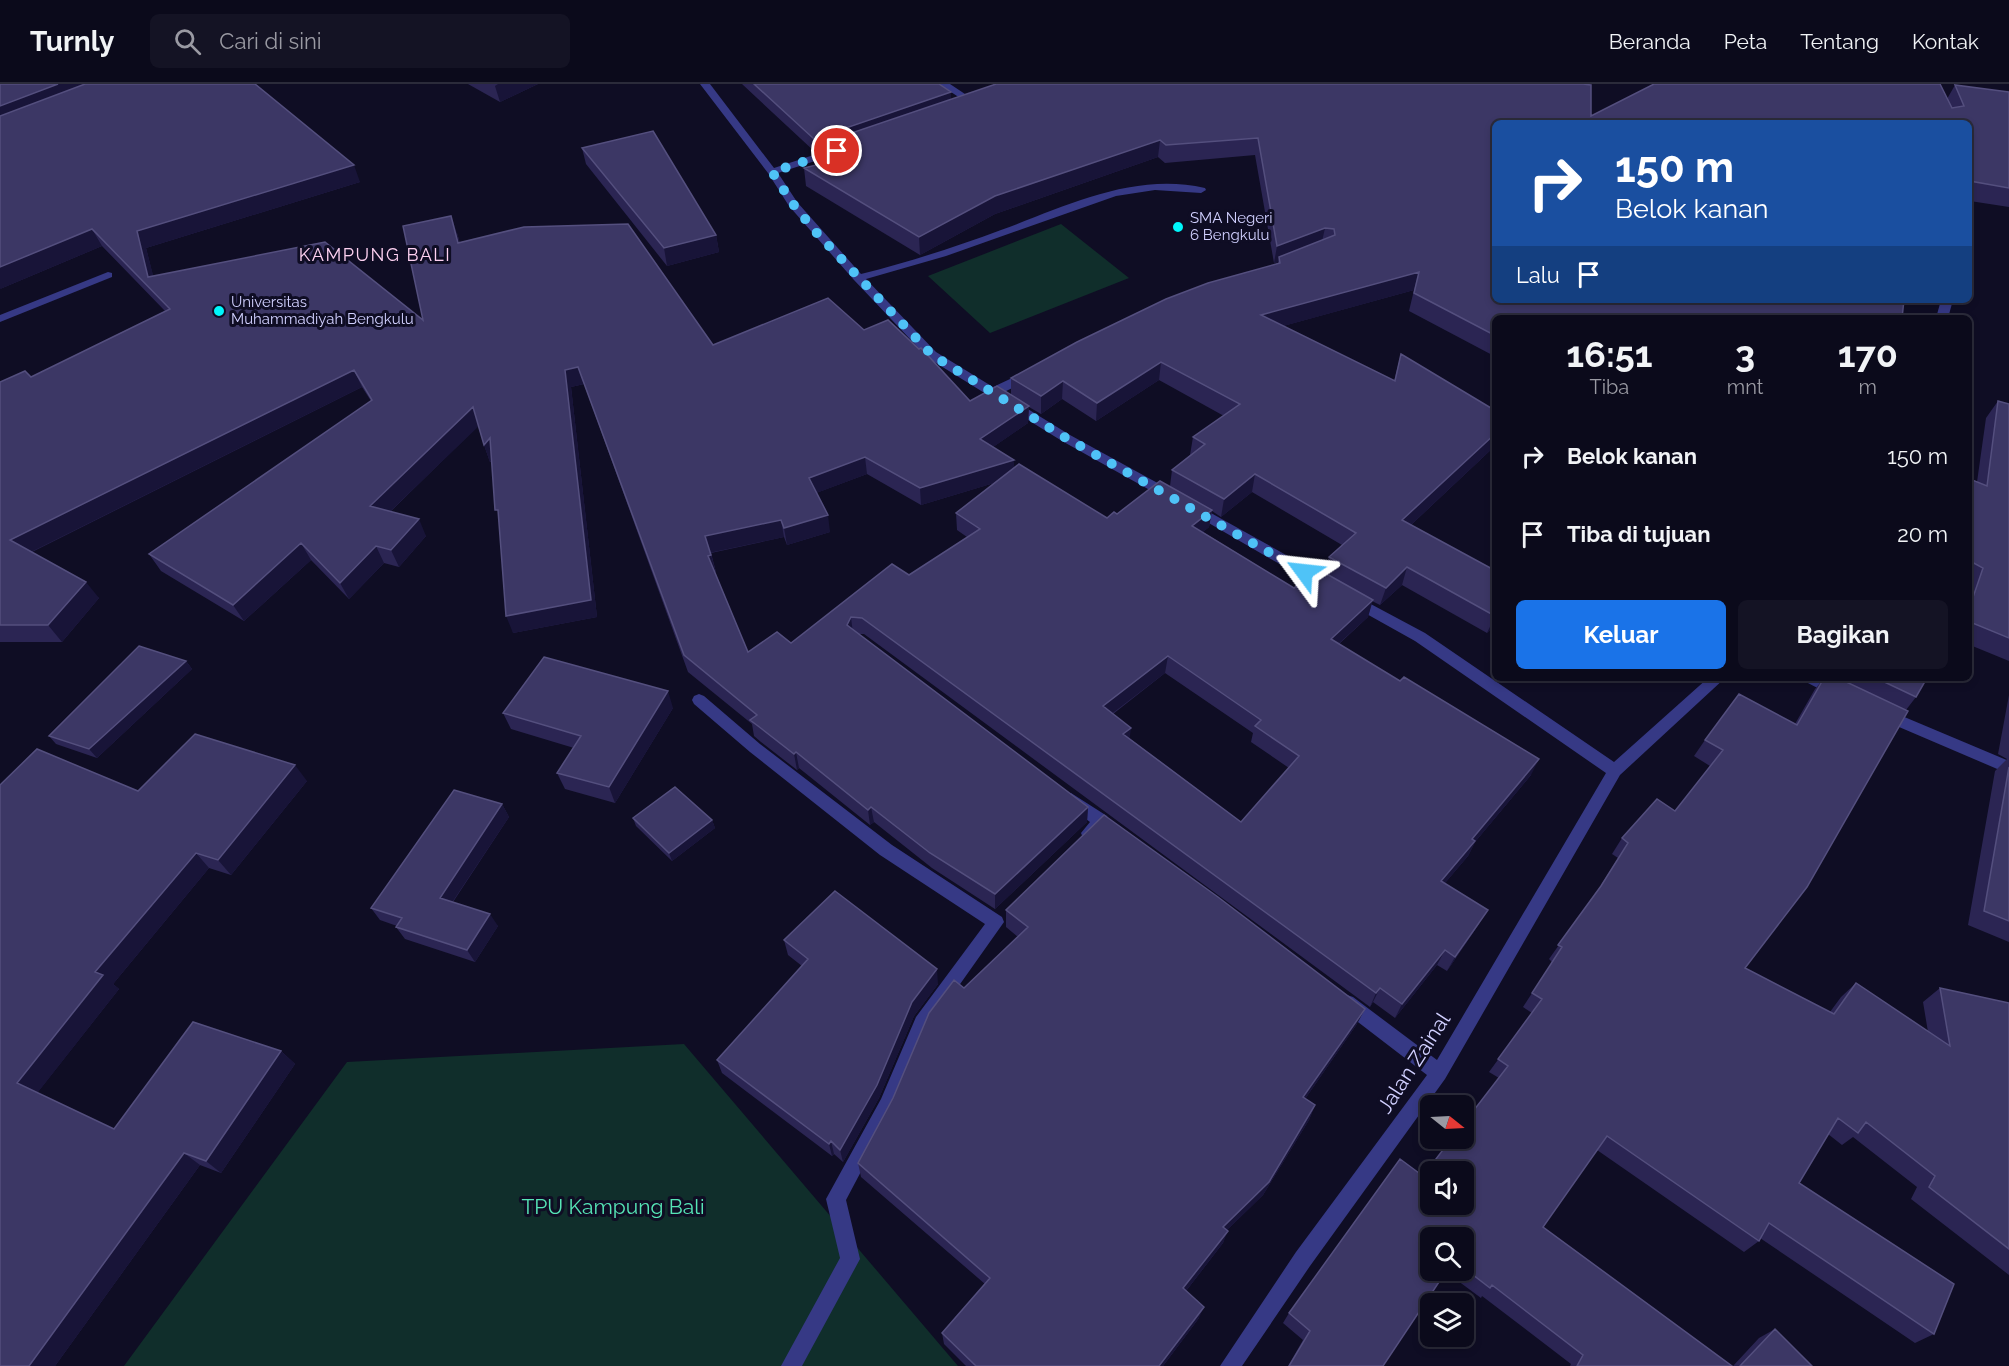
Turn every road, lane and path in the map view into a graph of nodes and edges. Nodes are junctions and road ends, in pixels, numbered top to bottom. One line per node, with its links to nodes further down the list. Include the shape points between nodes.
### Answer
1 (705, 84): 5 (street)
2 (944, 84): 3 (street, via 967,104)
3 (983, 98)
4 (848, 147): 5 (street)
5 (772, 172): 8 (street, via 793,204)
6 (1201, 190): 8 (street, via 1129,189 1067,207 899,269)
7 (108, 275): 9 (street)
8 (858, 278): 11 (street, via 932,355)
9 (0, 319)
10 (1044, 368): 11 (street)
11 (992, 393): 18 (street, via 1420,637)
12 (1715, 681): 18 (street, Jalan Zainal)
13 (1817, 681): 14 (street)
14 (1852, 699)
15 (699, 700): 23 (street, via 886,850 1000,918 922,1023 887,1105 836,1199 850,1259)
16 (1872, 709): 17 (street)
17 (2009, 768)
18 (1616, 771): 22 (street, Jalan Zainal)
19 (1057, 788): 20 (street, via 1106,824)
20 (1077, 844)
21 (1335, 993): 22 (street)
22 (1439, 1072): 24 (street, Jalan Zainal)
23 (791, 1366)
24 (1230, 1366)

